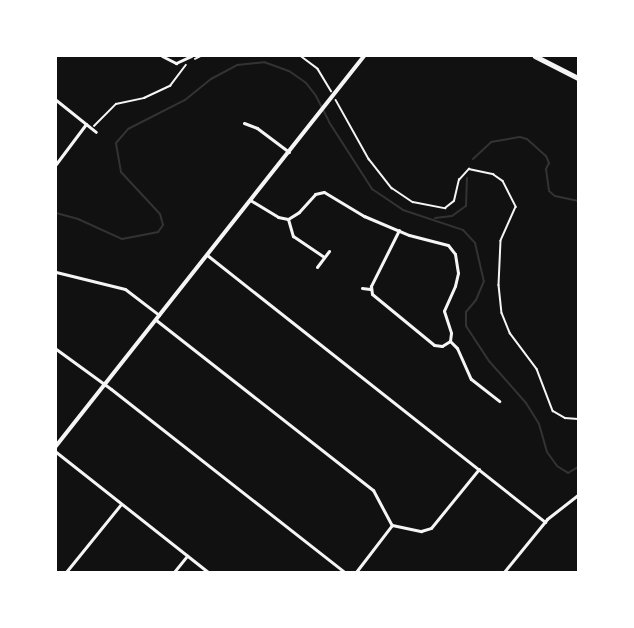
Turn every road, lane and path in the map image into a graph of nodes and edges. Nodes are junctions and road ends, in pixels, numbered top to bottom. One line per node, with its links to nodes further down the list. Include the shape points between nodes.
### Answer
1 (162, 56): 2 (street, via 176,63)
2 (191, 56)
3 (201, 56): 7 (path)
4 (301, 56): 33 (path, via 323,77 369,159 392,188 413,202 445,208 454,201 459,180 469,169 493,174 503,181 516,207 501,241 502,313 510,333 537,369 553,411 565,418)
5 (364, 56): 15 (main road)
6 (535, 56): 9 (main road)
7 (194, 60)
8 (187, 64): 13 (path, via 170,86 144,98 116,104)
9 (579, 78)
10 (56, 100): 12 (street)
11 (244, 123): 15 (street, via 257,128)
12 (86, 124): 13 (street); 16 (street)
13 (91, 128): 14 (street)
14 (96, 132)
15 (288, 153): 17 (main road)
16 (56, 164)
17 (250, 200): 18 (street); 21 (main road)
18 (288, 219): 19 (street, via 315,194 324,192 356,213); 22 (street, via 293,236)
19 (399, 230): 26 (street); 29 (street, via 442,241 455,254 457,280 444,311)
20 (330, 251): 22 (street)
21 (207, 255): 27 (main road); 36 (street)
22 (324, 257): 23 (street)
23 (317, 267)
24 (56, 272): 27 (street, via 125,289)
25 (362, 288): 26 (street)
26 (370, 289): 29 (street, via 377,300 434,345)
27 (159, 315): 28 (main road)
28 (156, 320): 31 (main road); 40 (street, via 373,490)
29 (450, 341): 32 (street, via 471,380)
30 (56, 349): 31 (street)
31 (104, 385): 34 (main road); 45 (street)
32 (499, 401)
33 (579, 419)
34 (56, 446)
35 (56, 452): 38 (street)
36 (478, 470): 39 (street); 40 (street, via 431,528 421,531)
37 (579, 495): 39 (street)
38 (121, 504): 41 (street); 42 (street)
39 (545, 522): 47 (street)
40 (392, 525): 46 (street)
41 (187, 556): 43 (street); 44 (street)
42 (66, 573)
43 (174, 573)
44 (208, 573)
45 (344, 573)
46 (356, 573)
47 (504, 573)

